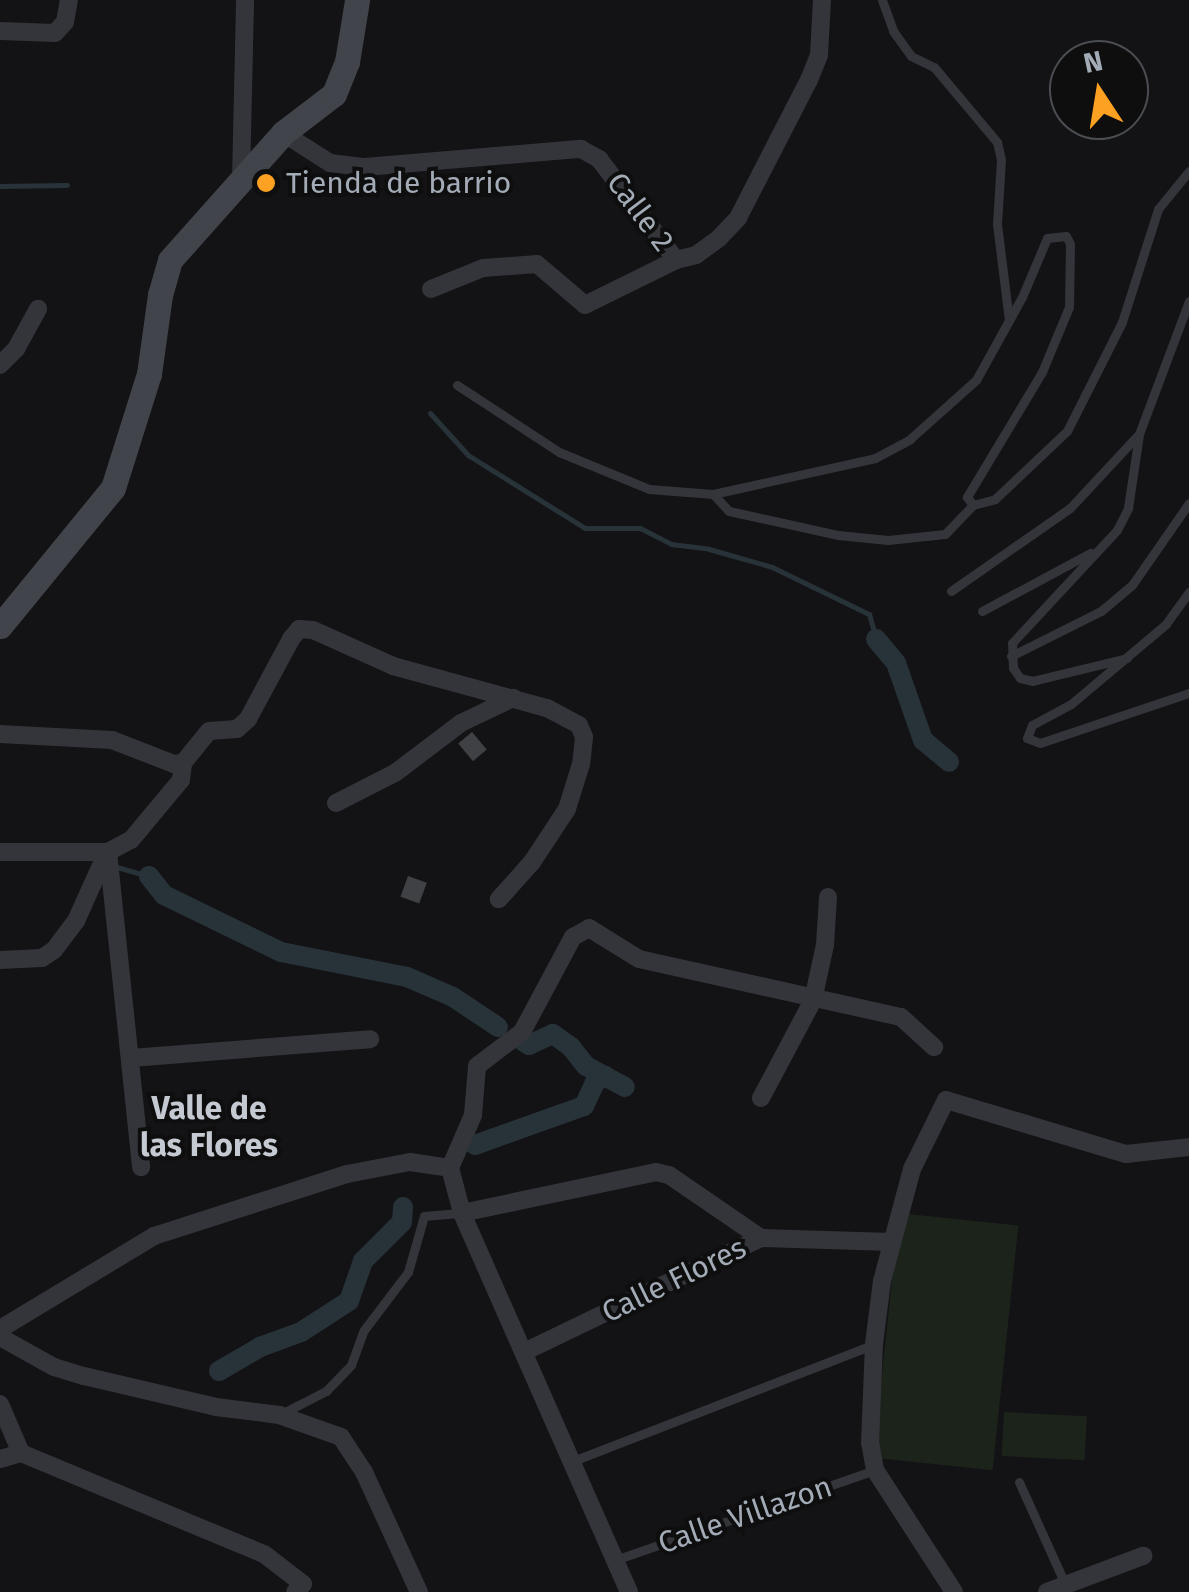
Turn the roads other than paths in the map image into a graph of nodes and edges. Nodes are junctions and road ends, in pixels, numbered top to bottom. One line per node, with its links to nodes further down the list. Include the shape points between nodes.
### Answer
1 (69, 0): 6 (street, via 66,22 55,33)
2 (246, 0): 9 (street)
3 (357, 0): 7 (street, via 347,62 334,94)
4 (822, 0): 10 (street, via 819,56 738,218 696,255)
5 (882, 0): 14 (lane, via 911,56 934,67 998,142 997,224)
6 (0, 31)
7 (284, 133): 9 (street); 10 (street, Calle 2, via 330,163 365,166 581,149 599,159)
8 (1189, 171): 20 (lane, via 1158,210 1122,322 1067,431 995,499)
9 (241, 180): 25 (street, via 170,260 149,374 106,501)
10 (676, 260): 11 (street, Calle 2, via 585,305 537,264 482,268)
11 (431, 290)
12 (1189, 301): 17 (lane)
13 (38, 309): 15 (street)
14 (1009, 321): 18 (lane, via 976,380 910,438 874,458); 20 (lane, via 1047,238 1066,236 1069,306 1042,372 967,497)
15 (0, 365)
16 (456, 385): 18 (lane, via 559,452 650,489)
17 (1139, 434): 21 (lane, via 1128,508); 22 (lane, via 1070,508)
18 (713, 494): 20 (lane, via 729,510 888,540 945,534)
19 (1189, 503): 26 (lane, via 1132,585 1102,612)
20 (973, 505)
21 (1100, 547): 24 (lane); 26 (lane, via 1020,632)
22 (952, 590)
23 (1189, 592): 27 (lane, via 1166,624)
24 (982, 611)
25 (0, 626)
26 (1011, 656): 27 (lane, via 1020,678 1033,681)
27 (1127, 658): 28 (lane, via 1071,704 1032,725 1029,742)
28 (1189, 692)
29 (513, 698): 31 (street, via 394,666 299,629 248,719 237,729 209,731); 32 (street, via 461,723 395,773); 36 (street, via 564,717 584,737 567,809)
30 (0, 734): 31 (street, via 112,740)
31 (183, 763): 34 (street, via 181,780 145,828)
32 (336, 803)
33 (0, 852): 34 (street)
34 (108, 852): 37 (street, via 54,950 42,958); 41 (street)
35 (828, 897): 38 (street)
36 (500, 899)
37 (0, 960)
38 (813, 1000): 40 (street, via 900,1016); 42 (street); 45 (street, via 640,959 589,928 581,930 522,1032 477,1066 473,1115)
39 (370, 1039): 41 (street)
40 (934, 1047)
41 (131, 1058): 44 (street)
42 (760, 1098)
43 (1189, 1147): 48 (street, via 1126,1154 946,1100 912,1169)
44 (140, 1167)
45 (450, 1168): 46 (street); 49 (street, via 410,1162 347,1174 154,1236)
46 (462, 1213): 47 (street, via 656,1172); 51 (street); 53 (lane, via 424,1216 408,1272 364,1330 351,1365 326,1391)
47 (761, 1238): 48 (street, Calle Flores); 51 (street, Calle Flores)
48 (891, 1242): 50 (street)
49 (0, 1333): 53 (street, via 54,1367 84,1376)
50 (874, 1344): 56 (lane); 57 (street)
51 (524, 1352): 56 (street)
52 (0, 1404): 54 (street)
53 (279, 1415): 62 (street, via 342,1437)
54 (21, 1454): 55 (street); 63 (street, via 264,1554 302,1584)
55 (0, 1459)
56 (573, 1461): 60 (street)
57 (875, 1470): 60 (lane, Calle Villazon); 65 (street)
58 (1018, 1482): 61 (lane)
59 (1143, 1556): 61 (street)
60 (615, 1560): 64 (street)
61 (1065, 1585): 66 (street)
62 (418, 1590)
63 (295, 1592)
64 (629, 1592)
65 (954, 1592)
66 (1047, 1592)

